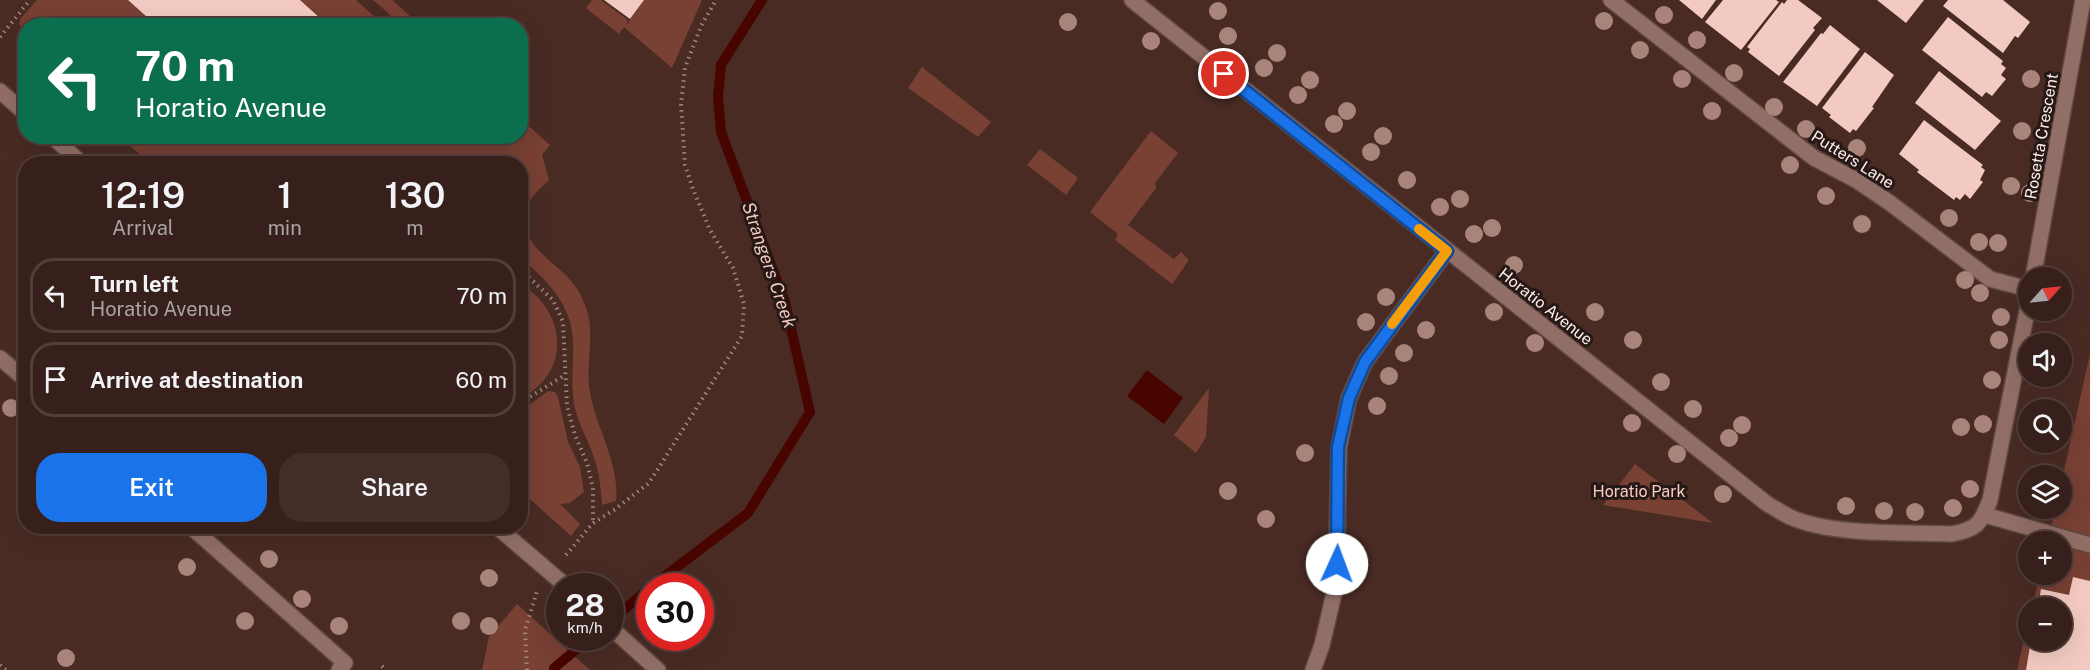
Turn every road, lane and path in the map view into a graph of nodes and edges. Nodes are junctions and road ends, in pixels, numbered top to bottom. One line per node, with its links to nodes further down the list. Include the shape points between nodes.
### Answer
1 (30, 0): 6 (path)
2 (716, 0): 21 (path, via 685,68 681,104 685,165 710,230 733,268 744,304 742,336 649,483)
3 (1132, 0): 11 (street, Horatio Avenue)
4 (1611, 0): 14 (street, Putters Lane, via 1814,158 1890,203 1990,279)
5 (2083, 0): 12 (street, Rosetta Crescent)
6 (0, 37)
7 (0, 91): 8 (street)
8 (18, 107)
9 (61, 144): 10 (street)
10 (73, 156)
11 (1447, 251): 20 (street, Horatio Avenue, via 1766,503 1790,517 1842,530 1941,534 1968,531); 35 (street, via 1365,362 1349,398 1338,447 1336,585)
12 (2035, 267)
13 (528, 277): 18 (path, via 553,300 563,322)
14 (2018, 286)
15 (2025, 321): 20 (street, via 1992,490)
16 (0, 358): 17 (street)
17 (18, 373)
18 (565, 375): 19 (path); 21 (path, via 567,406 593,488)
19 (528, 398)
20 (1981, 520): 24 (street)
21 (593, 523): 25 (path)
22 (199, 534): 30 (street)
23 (505, 534): 25 (street)
24 (2090, 545)
25 (550, 573)
26 (546, 578): 33 (path, via 534,594 525,630)
27 (624, 639): 34 (street)
28 (0, 665): 31 (path)
29 (382, 666): 32 (path)
30 (346, 668)
31 (6, 670)
32 (386, 670)
33 (527, 670)
34 (658, 670)
35 (1313, 670)

